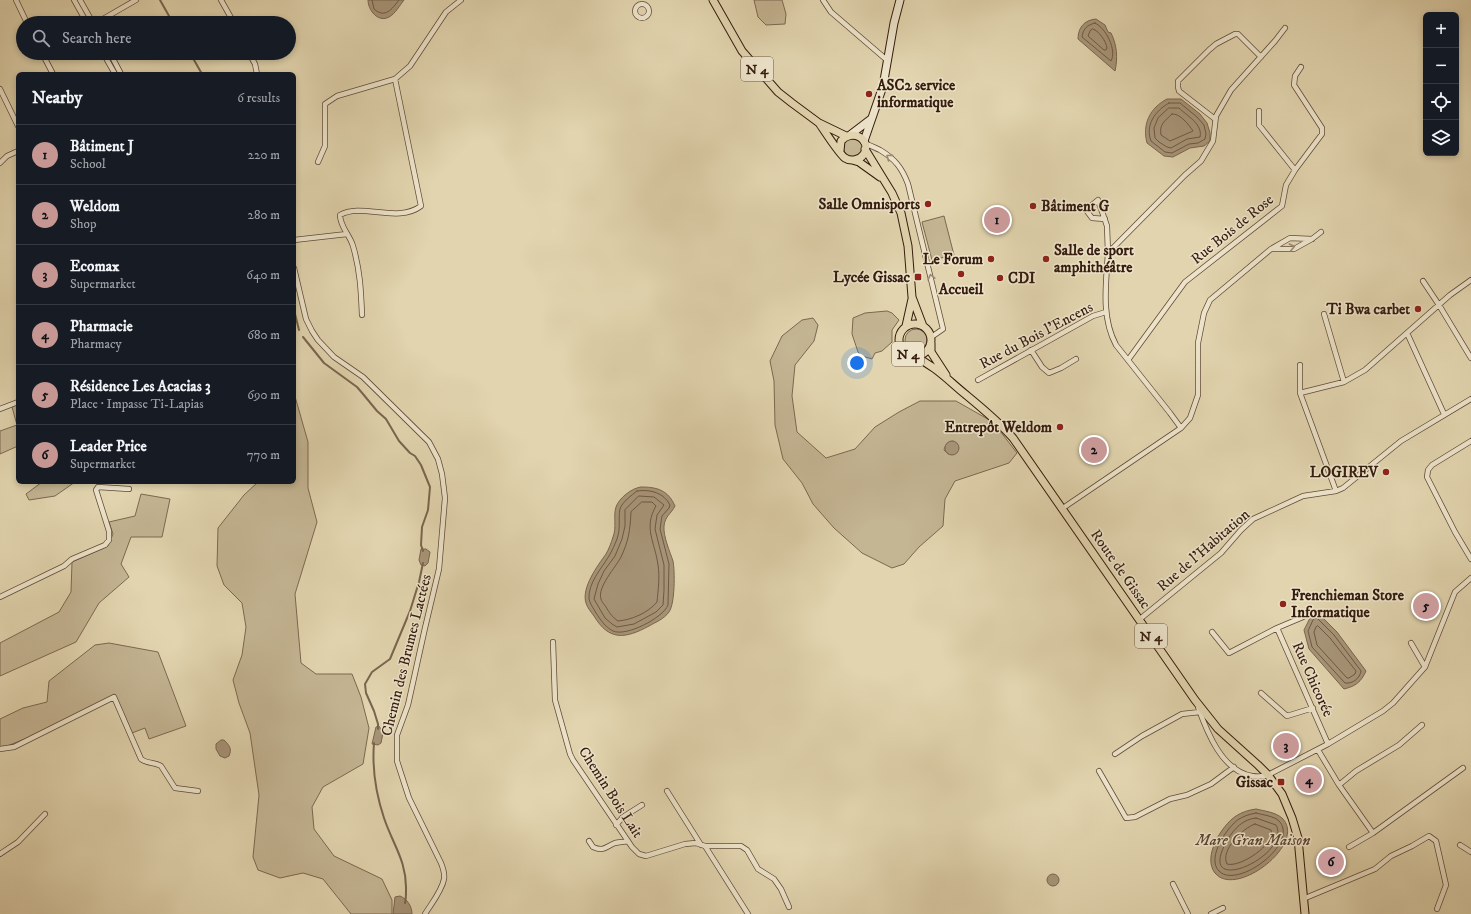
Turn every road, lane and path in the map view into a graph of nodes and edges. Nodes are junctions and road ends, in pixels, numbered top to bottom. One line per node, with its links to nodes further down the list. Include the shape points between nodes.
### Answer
1 (16, 0): 10 (street)
2 (74, 0): 11 (street)
3 (80, 0): 12 (street)
4 (136, 0): 13 (street)
5 (221, 0): 14 (street)
6 (461, 0): 27 (street, via 446,12 410,66)
7 (714, 0): 33 (main road, N 4, via 742,50 758,70 782,96)
8 (823, 0): 21 (street, via 831,12)
9 (900, 0): 21 (street)
10 (24, 16)
11 (82, 16)
12 (89, 16)
13 (108, 16)
14 (230, 16)
15 (1285, 28): 16 (street)
16 (1261, 57): 31 (street, via 1231,90); 31 (street, via 1235,34 1216,44 1178,81 1179,91)
17 (46, 60): 23 (street)
18 (107, 60): 24 (street)
19 (114, 60): 25 (street)
20 (253, 60): 26 (street)
21 (888, 61): 30 (street, via 883,86)
22 (1301, 67): 41 (street, Rue Bois de Rose, via 1295,76 1294,85 1322,128 1322,134)
23 (52, 72)
24 (114, 72)
25 (120, 72)
26 (257, 72)
27 (396, 79): 39 (street, via 337,96 325,104 325,146); 45 (street, via 421,206 402,213 346,212 340,215 340,222)
28 (0, 89): 32 (street)
29 (1259, 111): 41 (street, via 1259,125)
30 (871, 119): 34 (street); 35 (street)
31 (1215, 119): 49 (street, via 1213,142 1201,161)
32 (16, 122)
33 (819, 123): 34 (main road, N 4); 36 (main road, N 4)
34 (848, 136): 35 (main road, N 4, via 858,136); 36 (main road, via 841,141)
35 (865, 145): 38 (main road, via 862,156); 42 (main road, N 4); 61 (street, one-way to 35, via 943,329 942,321 908,184 893,158)
36 (840, 151): 38 (main road, N 4, via 844,158)
37 (16, 152): 40 (street)
38 (851, 160): 42 (main road, N 4, via 859,162)
39 (318, 162)
40 (0, 163)
41 (1294, 170): 66 (street, Rue Bois de Rose, via 1286,185 1282,206 1185,282)
42 (884, 179): 53 (main road, N 4, via 904,224)
43 (1105, 220): 43 (street, via 1098,200 1086,210 1092,218); 49 (street)
44 (1321, 232): 46 (street)
45 (347, 234): 47 (street); 56 (street, via 353,244 360,278)
46 (1312, 239): 48 (street, one-way to 46, via 1294,249); 48 (street, via 1290,238)
47 (296, 240)
48 (1271, 249): 76 (street, via 1210,300 1204,313 1198,343 1198,395 1190,418)
49 (1108, 253): 55 (street)
50 (296, 276): 123 (street, Chemin des Brumes Lactées, via 306,319 318,340 334,357 363,377 429,442 442,474 445,498 439,569 408,705 397,735 397,762 403,782 444,872 441,887)
51 (1471, 280): 54 (street)
52 (1423, 281): 54 (street)
53 (912, 297): 58 (main road, N 4); 59 (main road, N 4)
54 (1439, 305): 60 (street); 64 (street)
55 (1106, 312): 62 (street, Rue du Bois l'Encens, via 1093,316); 66 (street, via 1110,333)
56 (362, 314)
57 (1324, 314): 70 (street)
58 (906, 326): 59 (main road, N 4); 63 (main road, N 4, via 900,334 899,344 904,352)
59 (923, 326): 61 (main road, N 4)
60 (1407, 333): 70 (street, via 1365,370); 75 (street)
61 (930, 339): 63 (main road, N 4, via 929,346 923,353); 68 (main road, Route de Gissac / N 4, via 931,352)
62 (1031, 350): 65 (street, via 1049,373); 69 (street, Rue du Bois l'Encens)
63 (913, 356): 68 (main road, Route de Gissac / N 4, via 925,361)
64 (1471, 358)
65 (1076, 359)
66 (1128, 360): 76 (street)
67 (1300, 366): 71 (street)
68 (948, 378): 80 (main road, Route de Gissac / N 4, via 1001,424)
69 (978, 380)
70 (1344, 382): 71 (street)
71 (1300, 393): 79 (street)
72 (1471, 399): 75 (street, Rue de l'Habitation)
73 (16, 403): 74 (street)
74 (0, 409)
75 (1444, 414): 79 (street, Rue de l'Habitation, via 1401,441)
76 (1181, 428): 80 (street)
77 (1471, 441): 81 (street, via 1432,465 1427,477 1454,532)
78 (128, 489): 83 (street, via 98,486 96,490 109,531 109,540 105,545 72,559 64,566)
79 (1336, 491): 85 (street, Rue de l'Habitation, via 1303,496 1253,519 1221,553)
80 (1063, 508): 85 (main road, Route de Gissac / N 4)
81 (1471, 559)
82 (1471, 578): 90 (street, via 1455,592)
83 (0, 597)
84 (1303, 617): 86 (street, Rue Chicorée)
85 (1140, 619): 92 (main road, Route de Gissac / N 4)
86 (1277, 628): 87 (street, via 1229,653); 93 (street, Rue Chicorée)
87 (1212, 632)
88 (553, 642): 109 (street, Chemin Bois Lait, via 555,700 568,750)
89 (1411, 643): 90 (street)
90 (1425, 667): 96 (street, via 1383,711)
91 (1261, 693): 93 (street, via 1287,716)
92 (1195, 700): 94 (street); 103 (main road, Route de Gissac / N 4, via 1218,729)
93 (1312, 708): 96 (street, Rue Chicorée)
94 (1200, 712): 99 (street, via 1182,714); 100 (street, via 1220,753)
95 (1422, 725): 104 (street, via 1400,745 1356,771)
96 (1328, 744): 98 (street)
97 (0, 749): 105 (street, via 14,747 114,697 141,759 159,765 175,788)
98 (1318, 750): 103 (street); 104 (street)
99 (1115, 754)
100 (1234, 767): 102 (street, via 1211,784 1187,795 1170,799 1140,815 1126,818); 103 (street, via 1244,774 1262,777)
101 (1463, 768): 110 (street)
102 (1099, 771)
103 (1268, 775): 119 (main road, Route de Gissac / N 4, via 1282,794 1296,832)
104 (1339, 785): 110 (street)
105 (198, 791)
106 (667, 791): 114 (street)
107 (642, 805): 109 (street)
108 (45, 814): 117 (street, via 18,842)
109 (616, 825): 112 (street, Chemin Bois Lait)
110 (1373, 833): 115 (street)
111 (589, 841): 112 (street, via 593,847 600,849)
112 (628, 841): 114 (street, Chemin Bois Lait, via 639,854 646,856 685,844 696,843)
113 (1460, 845): 116 (street)
114 (703, 846): 120 (street, via 742,846 758,870 774,879); 124 (street)
115 (1349, 847)
116 (1471, 852)
117 (0, 854)
118 (1173, 884): 125 (street)
119 (1303, 899): 122 (street, via 1375,869 1391,856 1429,836 1436,842 1446,885); 127 (main road, Route de Gissac / N 4)
120 (789, 907)
121 (1223, 908): 126 (street)
122 (1437, 909)
123 (425, 914)
124 (748, 914)
125 (1188, 914)
126 (1211, 914)
127 (1305, 914)

